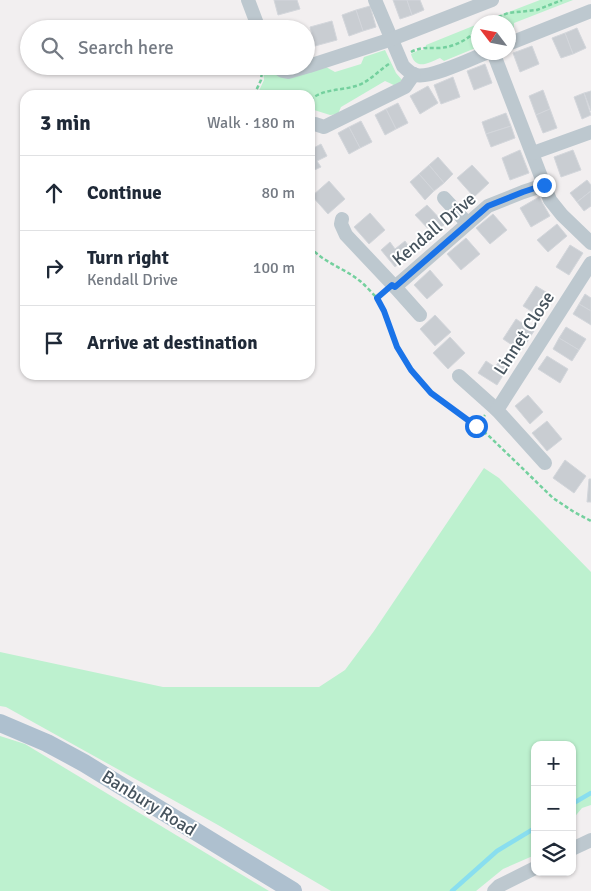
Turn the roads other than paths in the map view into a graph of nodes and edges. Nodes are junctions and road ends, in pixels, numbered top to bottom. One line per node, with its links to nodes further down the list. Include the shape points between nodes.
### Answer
1 (248, 0): 5 (street)
2 (375, 0): 6 (street)
3 (492, 0): 6 (street)
4 (591, 11): 7 (street)
5 (256, 20)
6 (392, 40): 10 (street); 11 (street, via 403,66)
7 (516, 41)
8 (471, 59): 11 (street, via 430,75)
9 (496, 60): 14 (street)
10 (315, 64)
11 (414, 74): 12 (street, via 404,87 324,126)
12 (315, 124)
13 (591, 132): 14 (street)
14 (534, 153): 15 (street)
15 (544, 185): 18 (street, Kendall Drive, via 488,206); 19 (street, via 550,200 562,215)
16 (444, 198): 18 (street)
17 (342, 219): 21 (street, Kendall Drive, via 346,235)
18 (467, 223): 21 (street, Kendall Drive)
19 (591, 243)
20 (591, 263): 24 (street, Linnet Close)
21 (393, 286): 22 (street)
22 (420, 315)
23 (459, 376): 24 (street)
24 (497, 410): 25 (street)
25 (545, 462)
26 (0, 723): 30 (main road, Banbury Road, via 84,763)
27 (591, 840): 28 (street)
28 (576, 847)
29 (531, 870): 31 (street)
30 (293, 891)
31 (494, 891)

